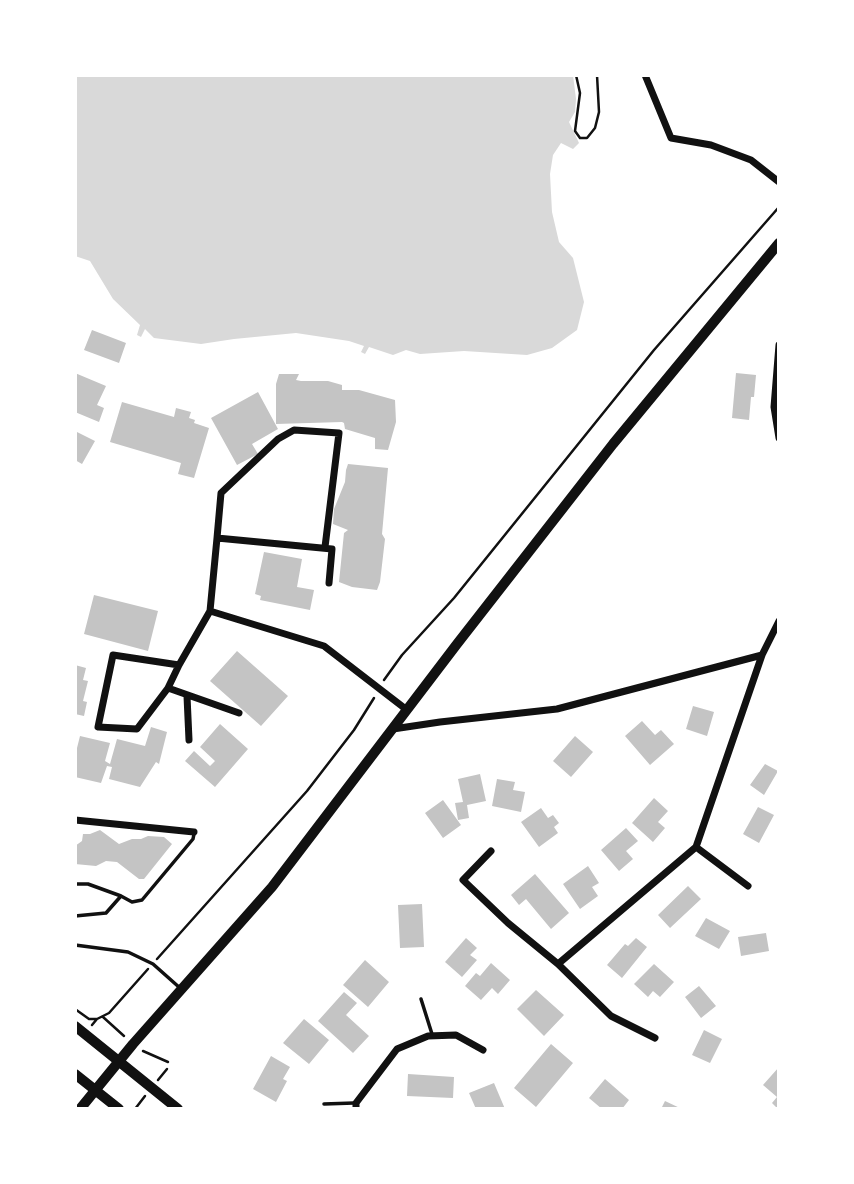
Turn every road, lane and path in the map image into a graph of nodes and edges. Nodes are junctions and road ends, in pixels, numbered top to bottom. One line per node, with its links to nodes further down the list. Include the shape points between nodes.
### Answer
1 (576, 75): 2 (path, via 580,93 575,131 580,138 587,138 595,128)
2 (597, 75)
3 (645, 75): 4 (street, via 671,138 711,145 751,160)
4 (779, 182)
5 (779, 207): 17 (path, via 654,350 402,655)
6 (779, 243): 19 (main road, via 613,444)
7 (779, 345): 8 (street, via 774,407)
8 (779, 438)
9 (217, 538): 10 (street); 10 (street, via 221,493 278,439 294,430 339,433); 12 (street)
10 (325, 548): 11 (street, via 332,549)
11 (329, 583)
12 (210, 611): 15 (street); 17 (street, via 324,646)
13 (779, 621): 14 (street)
14 (762, 655): 21 (street, via 556,709); 25 (street)
15 (178, 665): 16 (street); 16 (street, via 113,654 98,727 137,729)
16 (168, 688): 18 (street)
17 (380, 689): 19 (street); 32 (path, via 307,791)
18 (187, 696): 20 (street); 22 (street)
19 (407, 710): 21 (main road)
20 (239, 713)
21 (393, 729): 34 (main road, via 272,887)
22 (189, 740)
23 (75, 820): 24 (street)
24 (194, 832): 29 (lane, via 142,900 132,902)
25 (696, 847): 28 (street); 33 (street)
26 (491, 850): 33 (street, via 463,880)
27 (75, 884): 29 (lane)
28 (748, 886)
29 (121, 896): 30 (lane, via 106,913)
30 (75, 916)
31 (75, 945): 32 (lane, via 128,952)
32 (153, 964): 34 (lane); 36 (path, via 103,1017 89,1019)
33 (558, 964): 39 (street, via 611,1016)
34 (182, 989): 41 (main road)
35 (421, 999): 38 (lane)
36 (75, 1009)
37 (75, 1026): 41 (main road)
38 (433, 1036): 40 (street, via 456,1035); 45 (street, via 397,1049)
39 (655, 1038)
40 (483, 1050)
41 (119, 1061): 43 (main road); 48 (main road)
42 (75, 1074): 43 (main road)
43 (96, 1090): 46 (main road); 47 (main road)
44 (324, 1104): 45 (lane)
45 (356, 1106)
46 (80, 1109)
47 (119, 1109)
48 (177, 1109)

